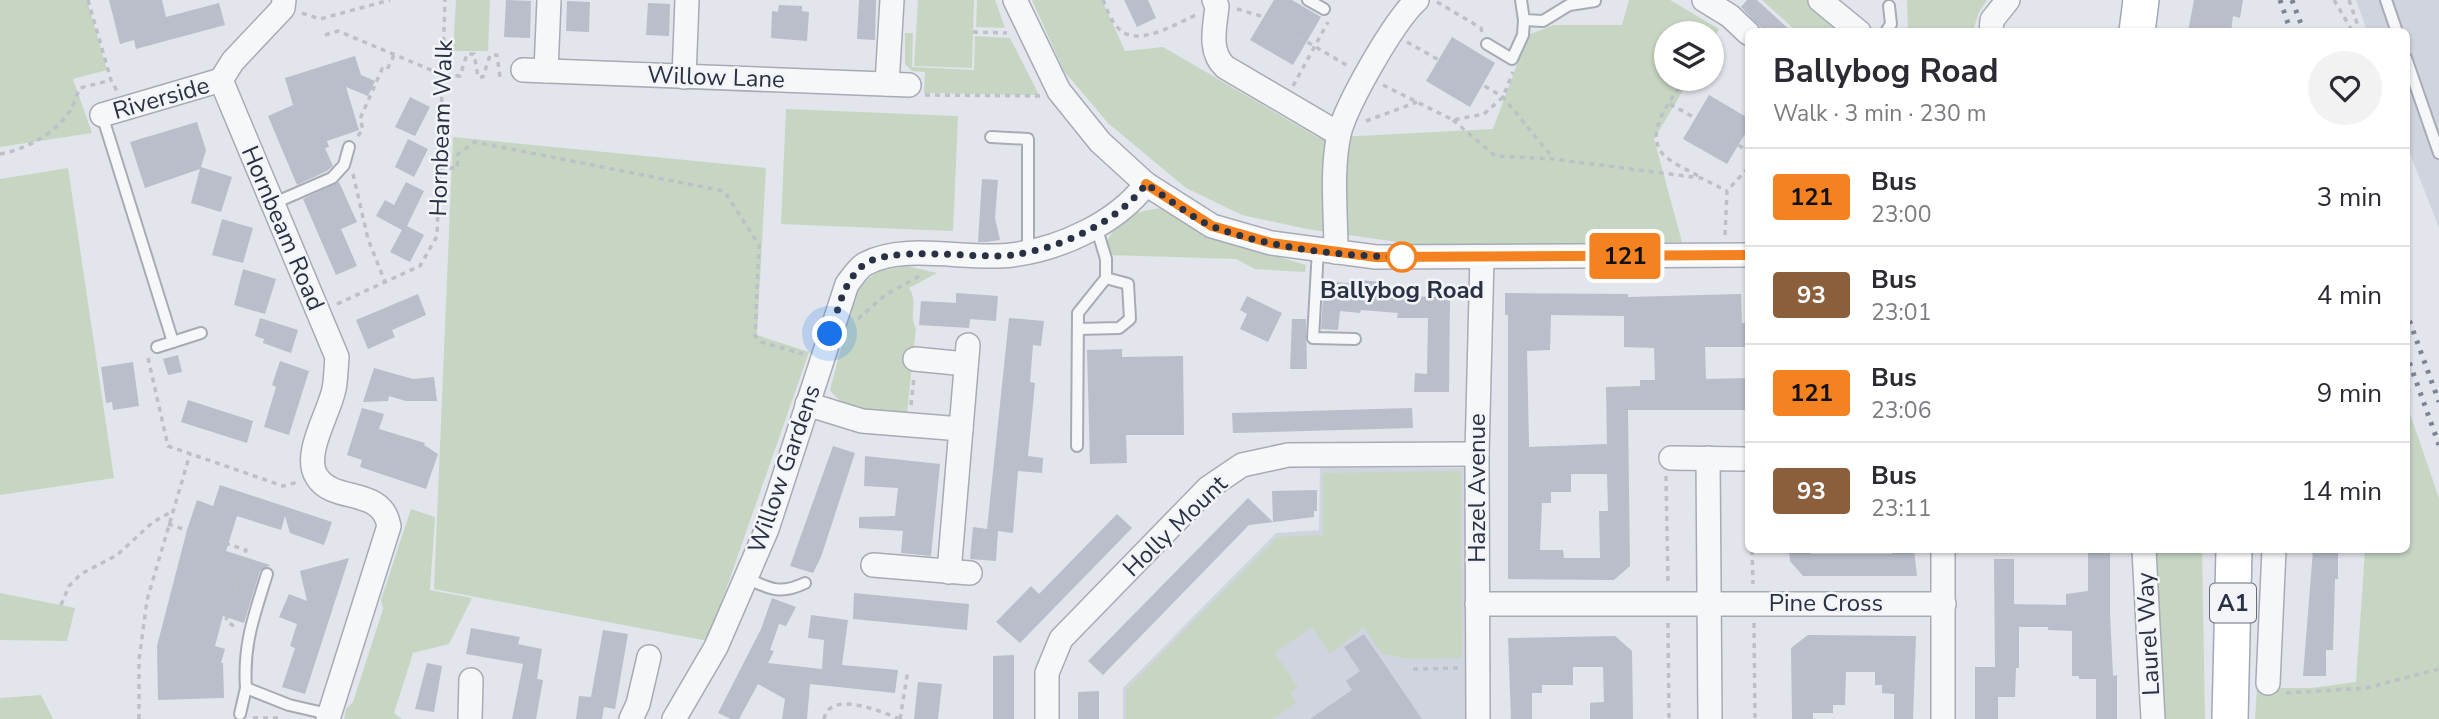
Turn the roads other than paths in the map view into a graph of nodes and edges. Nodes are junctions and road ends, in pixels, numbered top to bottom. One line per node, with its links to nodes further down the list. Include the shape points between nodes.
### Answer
1 (549, 0): 28 (street)
2 (687, 0): 29 (street)
3 (892, 0): 29 (street, Willow Lane, via 898,85)
4 (1014, 0): 38 (street, via 1059,91 1100,142)
5 (1308, 0): 17 (lane)
6 (1417, 0): 34 (street, via 1391,32)
7 (1521, 0): 18 (lane)
8 (1704, 0): 24 (street)
9 (1819, 0): 19 (street)
10 (2008, 0): 21 (street, via 1992,20)
11 (2141, 0): 22 (main road)
12 (2386, 0): 23 (lane)
13 (1595, 1): 18 (lane, via 1569,5 1543,21)
14 (1218, 3): 34 (street, via 1217,60 1284,102)
15 (284, 4): 30 (street)
16 (1889, 6): 20 (lane)
17 (1324, 9)
18 (1524, 20): 25 (lane, via 1512,59)
19 (1853, 28)
20 (1888, 28)
21 (1991, 28)
22 (2138, 28)
23 (2396, 28)
24 (1745, 30)
25 (1487, 44)
26 (2410, 69): 32 (lane)
27 (523, 70): 28 (street, Willow Lane)
28 (546, 71): 29 (street, Willow Lane)
29 (684, 76)
30 (221, 80): 33 (street, Riverside); 39 (street, Hornbeam Road)
31 (2439, 110): 32 (lane)
32 (2426, 114): 37 (lane)
33 (102, 115): 49 (lane)
34 (1341, 129): 42 (street)
35 (990, 137): 41 (lane, via 1028,139)
36 (349, 147): 39 (lane, via 344,166 332,178)
37 (2439, 151)
38 (1146, 184): 40 (street, Willow Gardens); 42 (street, via 1212,226 1271,243)
39 (272, 204): 78 (street, Hornbeam Road, via 337,357 334,389 310,461 324,485 376,503 387,513 389,526)
40 (1096, 226): 41 (street, Willow Gardens); 45 (lane, via 1106,258)
41 (1027, 251): 52 (street, Willow Gardens, via 1012,255 891,255 863,265 847,284)
42 (1327, 251): 44 (street, via 1376,257); 48 (lane, via 1313,338)
43 (1745, 255): 44 (street)
44 (1482, 257): 55 (street, Hazel Avenue)
45 (1106, 278): 46 (lane, via 1078,313); 46 (lane, via 1128,284 1130,319 1119,328)
46 (1078, 329): 54 (lane)
47 (201, 333): 49 (lane)
48 (1355, 339)
49 (173, 342): 50 (lane)
50 (157, 347)
51 (915, 359): 53 (street, via 967,354)
52 (807, 404): 53 (street, via 862,421); 65 (street, Willow Gardens, via 767,529)
53 (961, 429): 63 (street, via 960,572)
54 (1077, 446)
55 (1477, 454): 69 (street, Hazel Avenue); 82 (street, Holly Mount, via 1288,455 1242,465 1208,488 1061,639 1047,673)
56 (1671, 458): 57 (street)
57 (1708, 458): 58 (street); 70 (street)
58 (1743, 459)
59 (1943, 553): 71 (street)
60 (2144, 553): 86 (street, Laurel Way)
61 (2234, 553): 68 (main road, A1)
62 (2274, 553): 67 (street)
63 (873, 565)
64 (267, 574): 74 (lane, via 247,639)
65 (746, 578): 66 (lane, via 787,592); 81 (street, Willow Gardens, via 716,647)
66 (805, 583)
67 (2274, 589): 68 (street); 75 (street)
68 (2234, 590): 87 (main road, A1)
69 (1477, 604): 70 (street, Pine Cross); 83 (street, Hazel Avenue)
70 (1709, 604): 71 (street, Pine Cross); 84 (street)
71 (1944, 604): 85 (street)
72 (649, 657): 76 (street)
73 (471, 680): 79 (street)
74 (246, 688): 77 (lane); 78 (lane)
75 (2277, 688)
76 (635, 711): 80 (street)
77 (245, 716)
78 (328, 716)
79 (470, 719)
80 (667, 719)
81 (674, 719)
82 (1047, 719)
83 (1478, 719)
84 (1710, 719)
85 (1943, 719)
86 (2152, 719)
87 (2231, 719)

